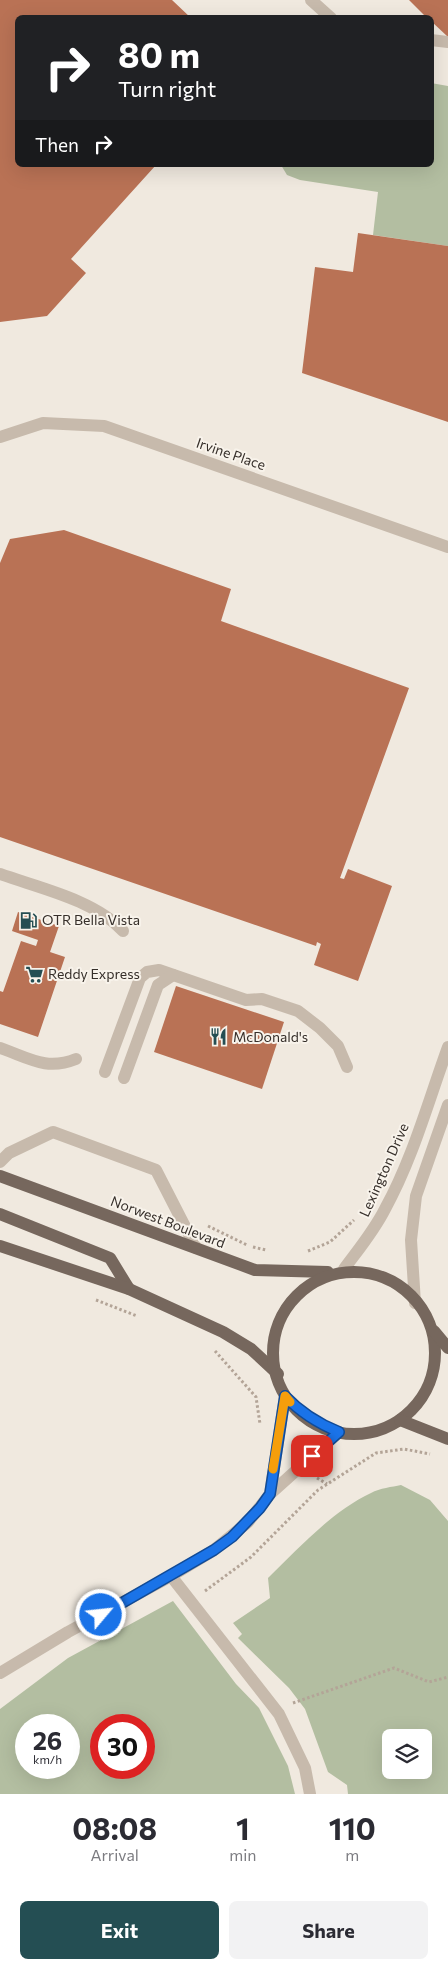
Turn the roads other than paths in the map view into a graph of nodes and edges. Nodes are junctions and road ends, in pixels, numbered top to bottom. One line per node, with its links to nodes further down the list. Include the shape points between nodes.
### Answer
1 (311, 0): 2 (street)
2 (328, 15)
3 (434, 40): 4 (street)
4 (448, 42)
5 (0, 437): 6 (street, Irvine Place, via 43,423 104,426)
6 (448, 546)
7 (0, 874): 8 (street, via 91,907)
8 (123, 931)
9 (173, 975): 13 (street, via 246,1000 262,999 298,1011 338,1046); 14 (street, via 152,970 140,978); 15 (street, via 158,985)
10 (448, 1047): 22 (street, Lexington Drive, via 414,1147 386,1208)
11 (0, 1048): 12 (street, via 49,1065)
12 (76, 1059)
13 (346, 1067)
14 (105, 1072)
15 (124, 1078)
16 (448, 1105): 25 (street, via 416,1196 411,1240)
17 (0, 1162): 21 (street, via 9,1153 53,1132 156,1170)
18 (0, 1176): 21 (main road, Norwest Boulevard)
19 (0, 1214): 24 (main road, via 110,1258)
20 (0, 1246): 24 (main road)
21 (196, 1248): 23 (main road, Norwest Boulevard, via 255,1270)
22 (344, 1270): 23 (main road); 25 (main road, via 381,1278)
23 (330, 1272): 28 (main road, via 293,1297 278,1321 272,1354)
24 (129, 1289): 28 (main road, via 223,1332 251,1350)
25 (415, 1302): 26 (main road)
26 (432, 1329): 27 (main road); 30 (main road, via 436,1361 431,1384 413,1410)
27 (448, 1348)
28 (278, 1374): 29 (main road)
29 (285, 1396): 31 (main road, via 299,1411); 33 (street)
30 (400, 1420): 31 (main road, via 385,1429 367,1433); 32 (main road)
31 (339, 1432): 33 (street)
32 (448, 1439)
33 (270, 1494): 34 (street, via 232,1537)
34 (171, 1576): 35 (street); 36 (street, via 276,1710 304,1768)
35 (0, 1673)
36 (310, 1794)

